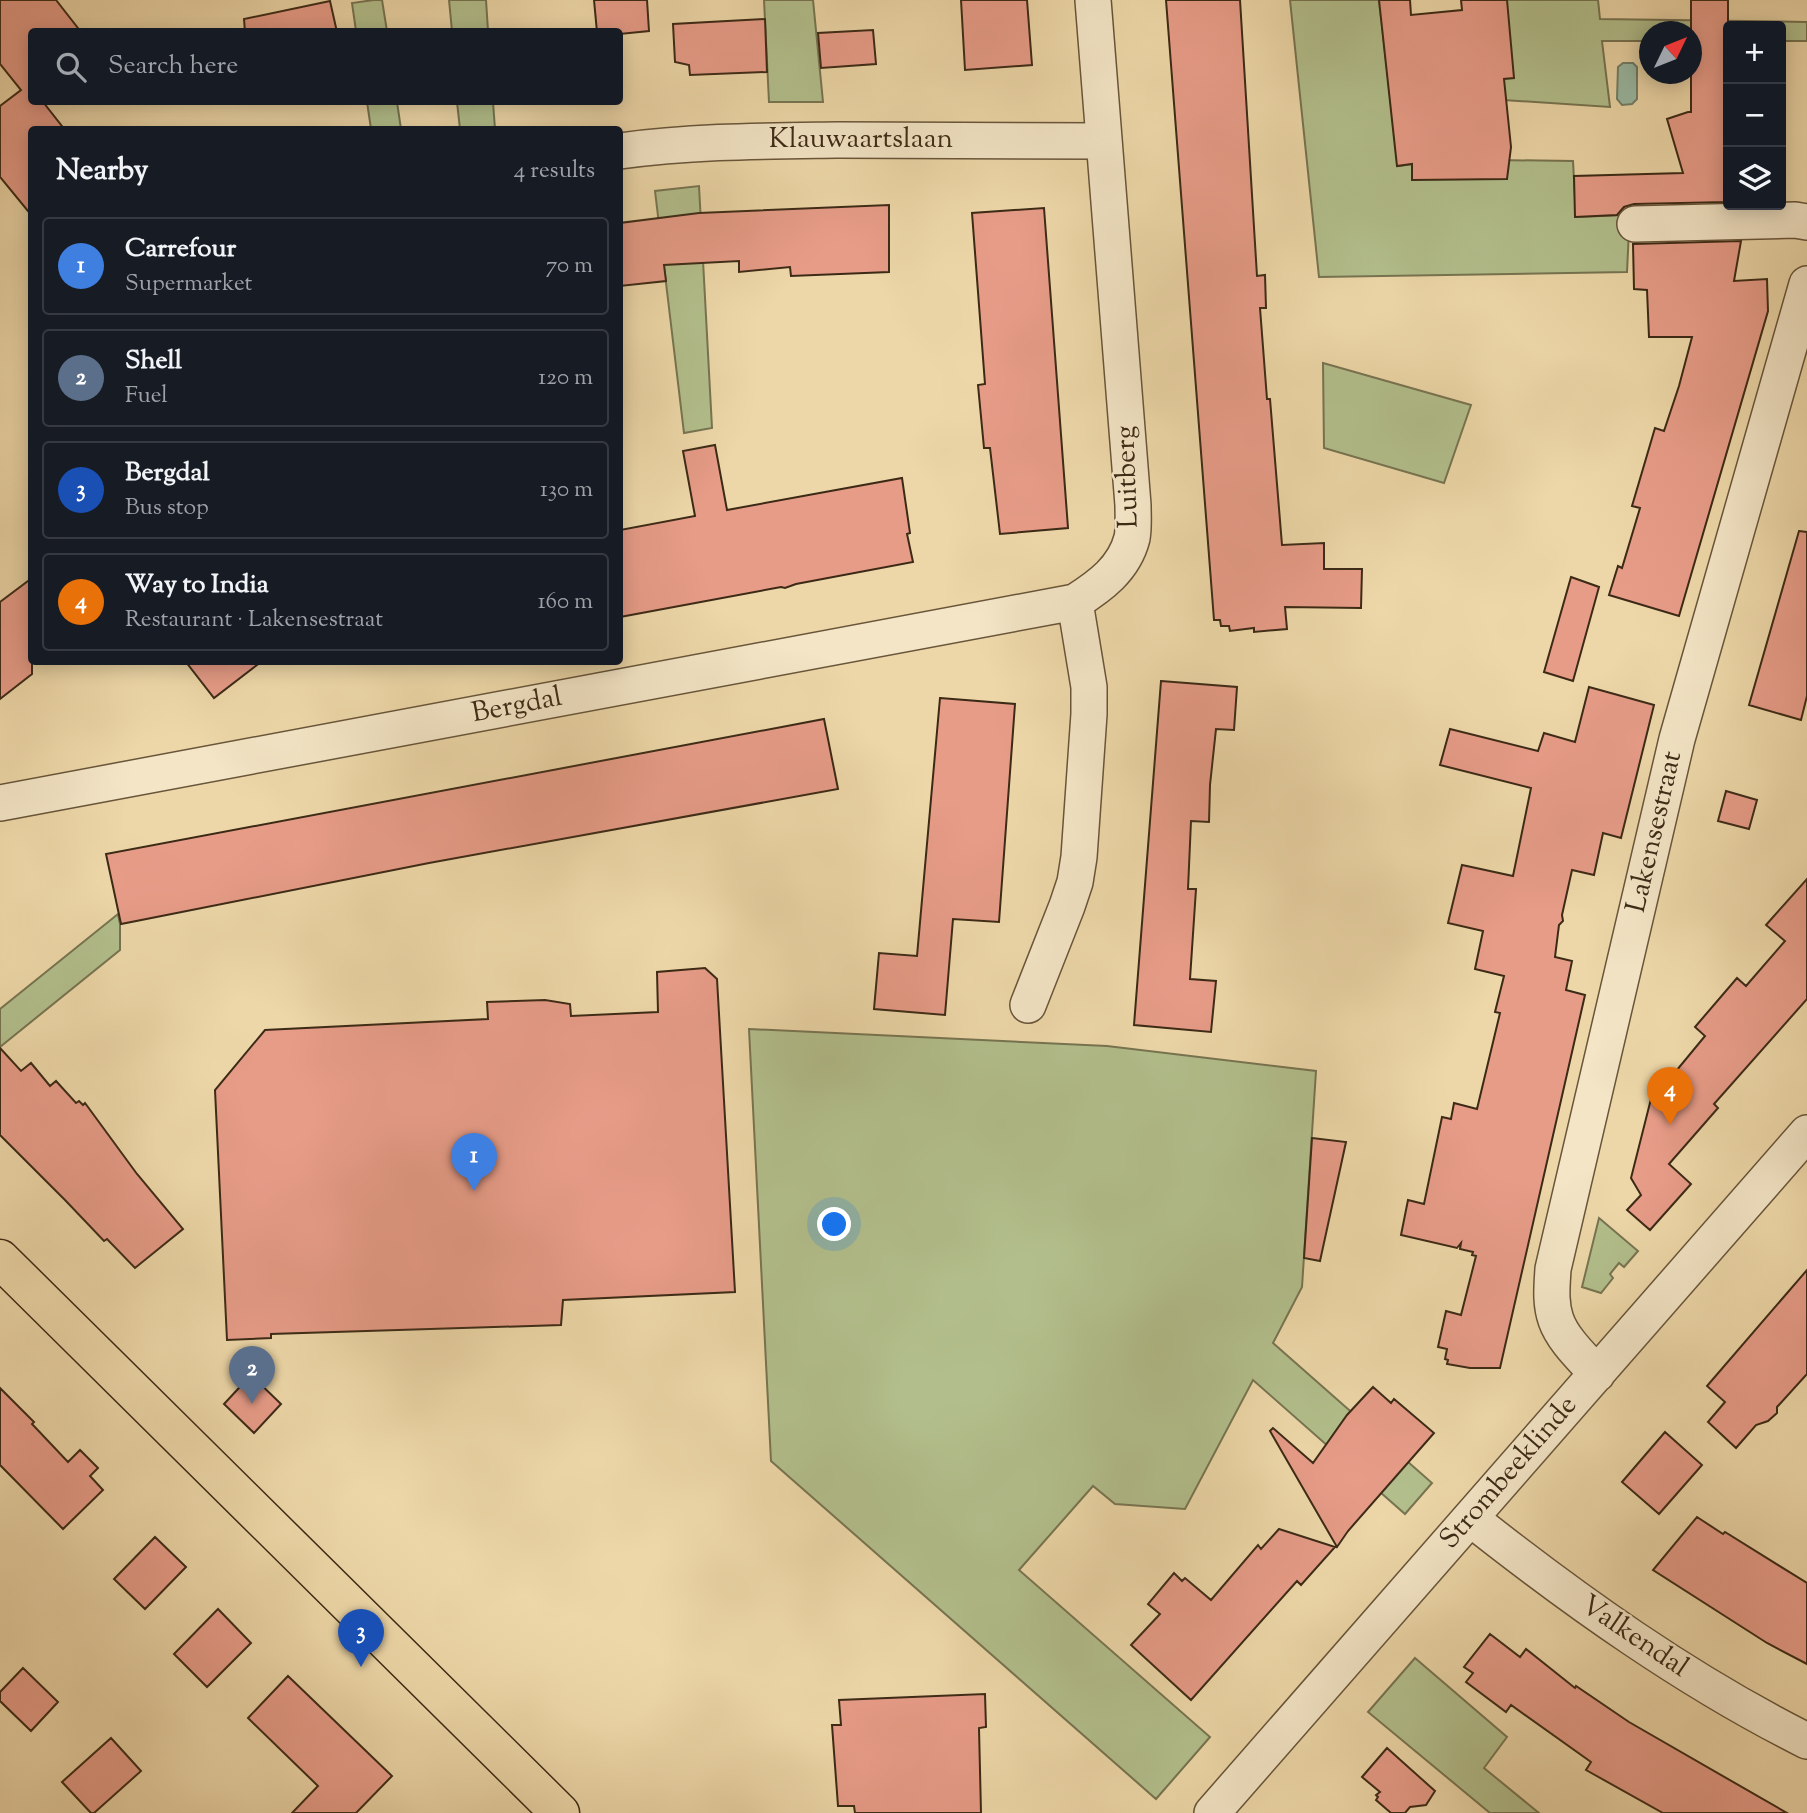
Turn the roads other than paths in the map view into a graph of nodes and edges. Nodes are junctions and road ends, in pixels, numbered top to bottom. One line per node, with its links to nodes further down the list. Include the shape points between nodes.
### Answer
1 (1093, 0): 2 (street, Luitberg)
2 (1104, 141): 3 (street, Klauwaartslaan, via 731,141); 7 (street, Luitberg, via 1132,537 1124,560)
3 (623, 151)
4 (1807, 222): 5 (street)
5 (1635, 224)
6 (1807, 284): 12 (street, Lakensestraat, via 1674,750 1553,1269 1556,1320)
7 (1075, 602): 8 (street, Bergdal); 9 (street, via 1089,701 1079,857 1067,906)
8 (0, 803)
9 (1028, 1005)
10 (1807, 1133): 12 (street, Strombeeklinde)
11 (0, 1259): 15 (main road)
12 (1597, 1374): 13 (street, Strombeeklinde)
13 (1470, 1518): 14 (street, Valkendal, via 1654,1651); 16 (street, Strombeeklinde)
14 (1807, 1741)
15 (560, 1813)
16 (1212, 1813)

